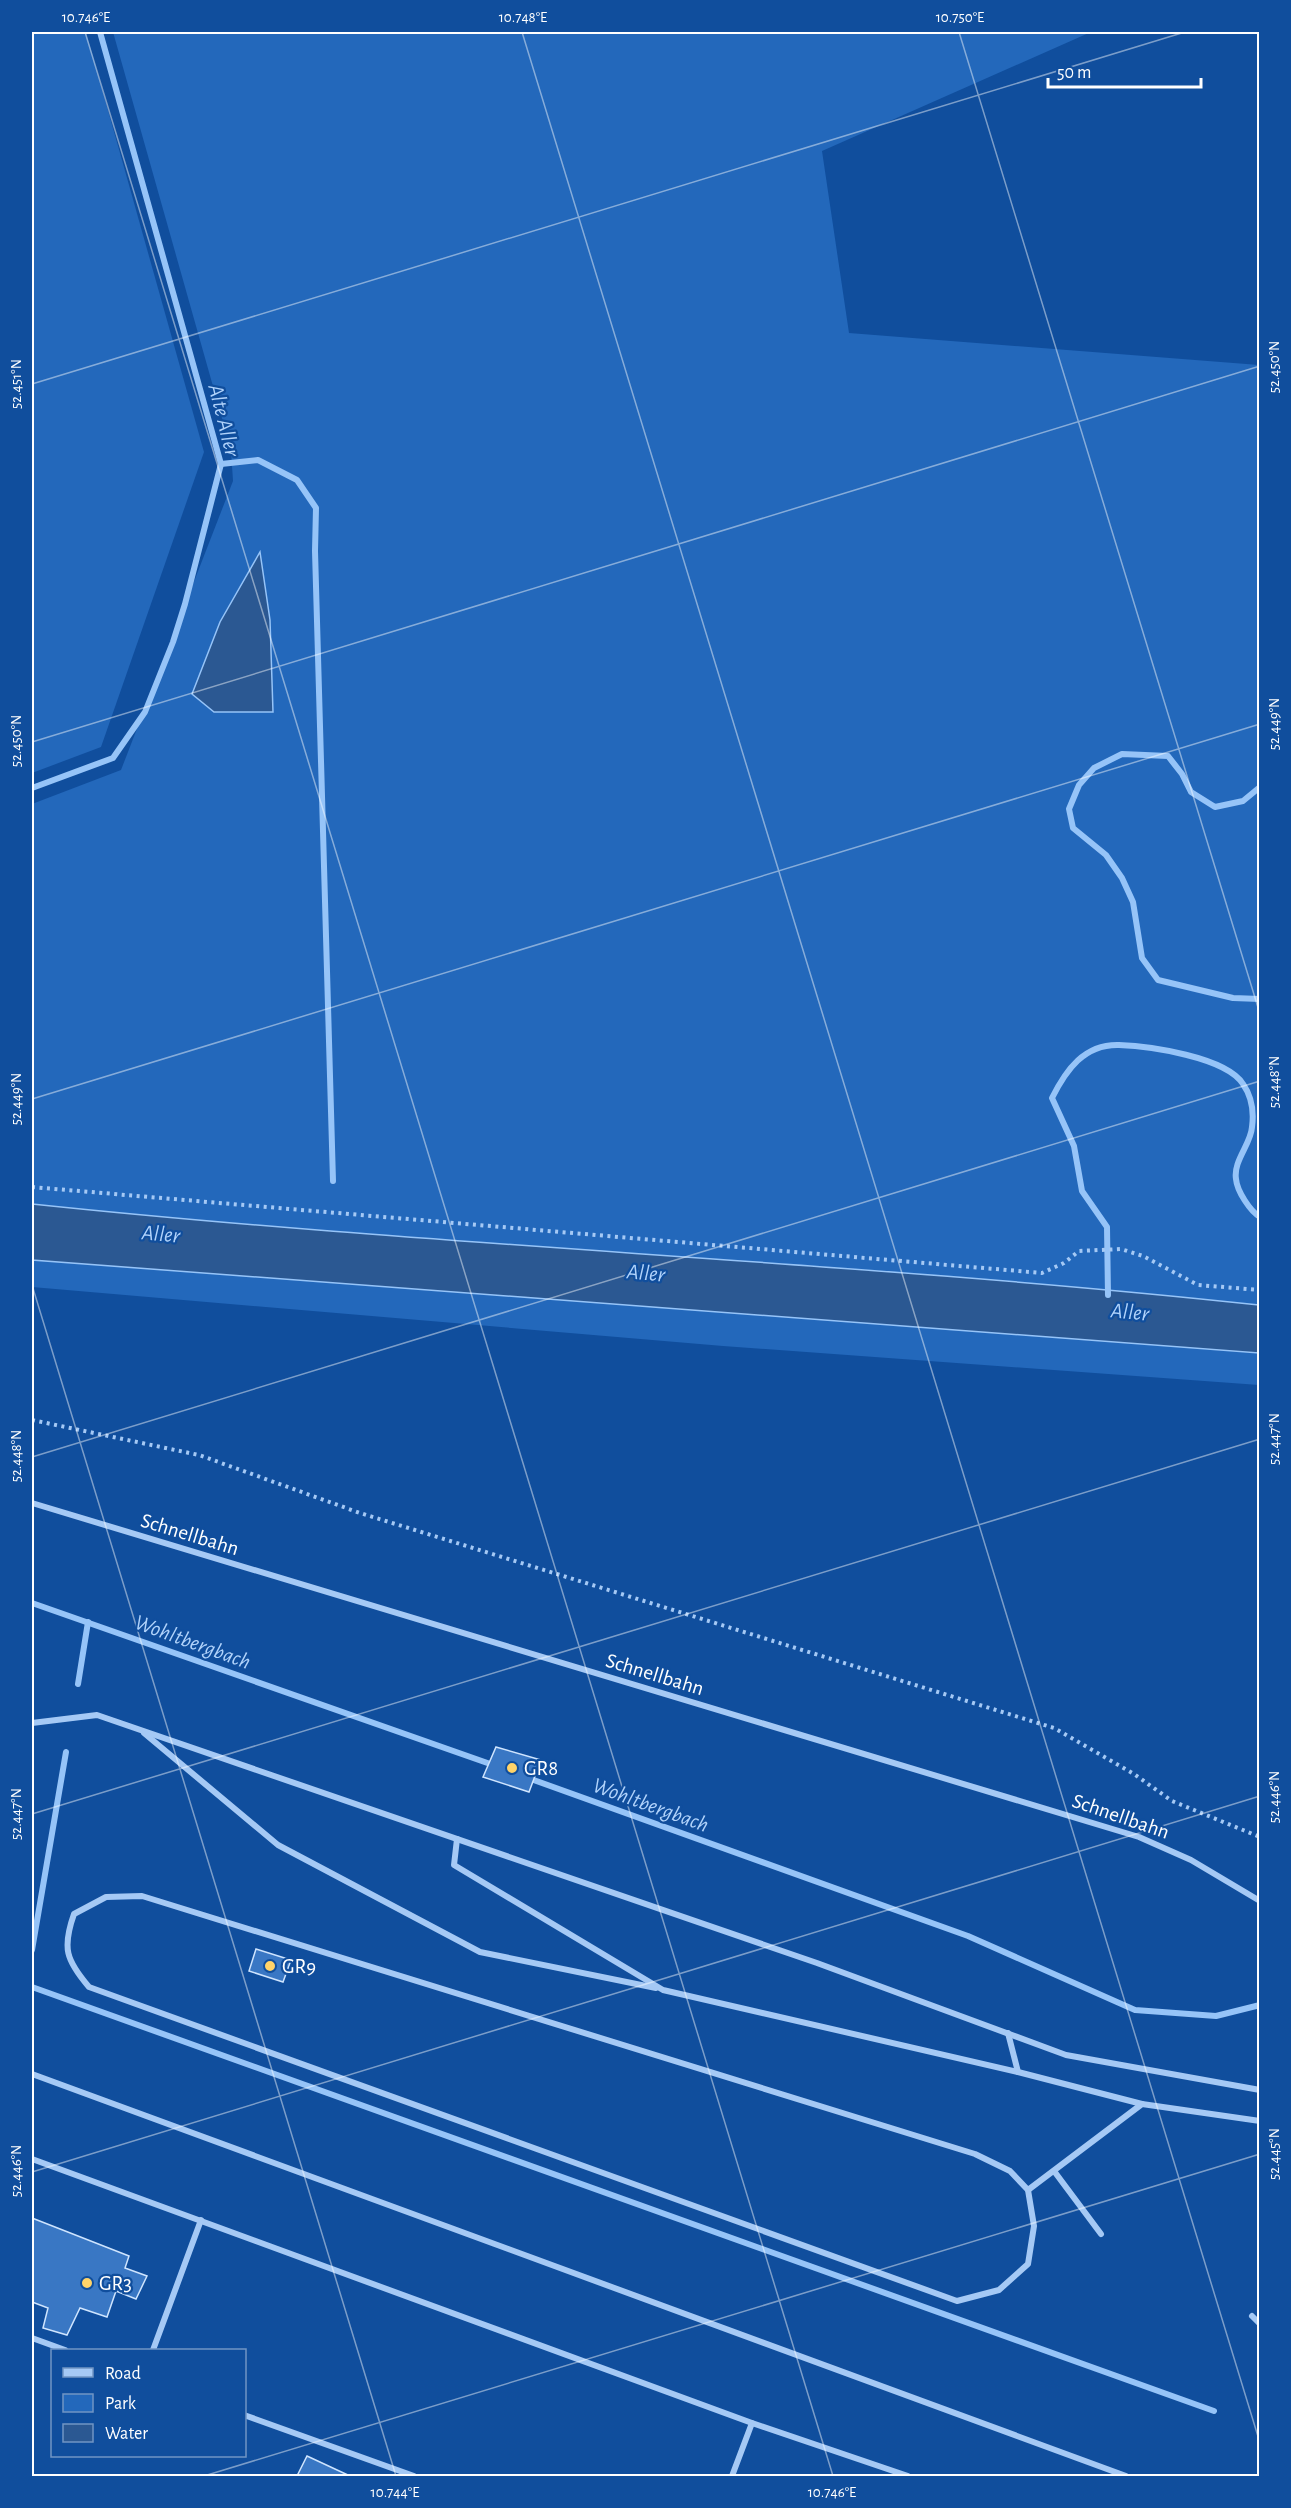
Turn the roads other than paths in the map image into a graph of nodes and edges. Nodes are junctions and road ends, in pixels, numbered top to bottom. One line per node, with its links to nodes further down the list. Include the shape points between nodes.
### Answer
1 (32, 1503): 5 (street, Schnellbahn, via 1139,1837 1191,1860)
2 (32, 1723): 3 (street, via 96,1715)
3 (141, 1730): 4 (street); 6 (street, via 278,1845 480,1952)
4 (458, 1839): 6 (street, via 454,1865); 7 (street)
5 (1260, 1901)
6 (663, 1990): 8 (street)
7 (1008, 2033): 8 (street); 10 (street, via 1066,2055)
8 (1018, 2072): 11 (street)
9 (32, 2074): 28 (street)
10 (1260, 2090)
11 (1142, 2104): 12 (street); 14 (street)
12 (1260, 2121)
13 (32, 2158): 16 (street)
14 (1054, 2171): 15 (street); 17 (street)
15 (1028, 2190): 15 (street, via 1010,2171 975,2154 142,1896 106,1897 74,1914 65,1940 74,1970 89,1988 110,1997 957,2301 999,2290 1028,2264 1034,2226)
16 (201, 2220): 22 (street); 24 (street)
17 (1101, 2234)
18 (1252, 2316): 19 (street)
19 (1260, 2324)
20 (32, 2338): 21 (street)
21 (62, 2349)
22 (153, 2349)
23 (246, 2416): 25 (street)
24 (752, 2423): 26 (street); 27 (street)
25 (414, 2476)
26 (732, 2476)
27 (908, 2476)
28 (1125, 2476)

